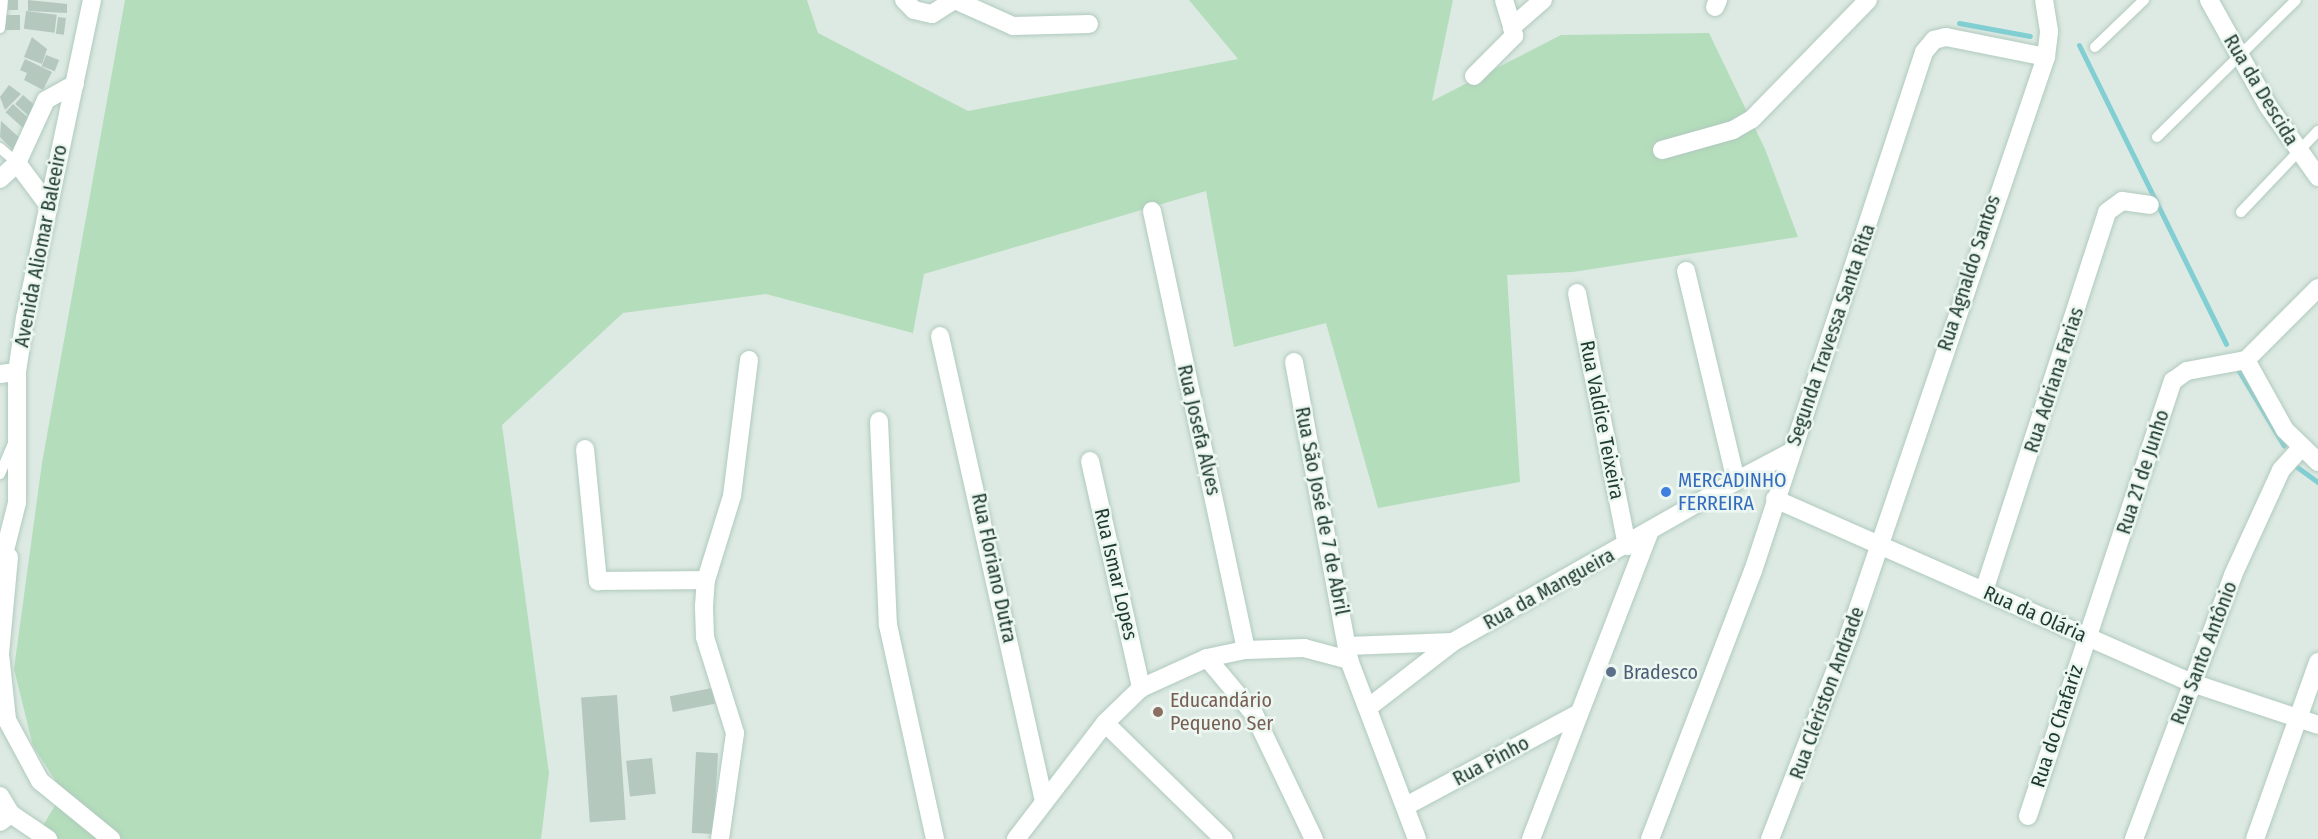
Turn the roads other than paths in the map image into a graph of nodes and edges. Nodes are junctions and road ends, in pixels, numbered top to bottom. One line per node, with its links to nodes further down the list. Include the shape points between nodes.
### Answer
1 (3, 0): 14 (lane)
2 (92, 0): 19 (street, Avenida Aliomar Baleeiro)
3 (904, 0): 4 (street, via 914,10 932,14)
4 (955, 0): 12 (street, via 1013,26)
5 (1504, 0): 13 (street)
6 (1543, 0): 13 (street)
7 (1868, 0): 23 (street, via 1769,102 1734,130)
8 (2044, 0): 16 (street, Rua Agnaldo Santos, via 2049,32)
9 (2144, 0): 15 (lane)
10 (2209, 0): 17 (street, Rua da Descida)
11 (2296, 0): 17 (lane)
12 (1089, 24)
13 (1512, 27): 18 (street, via 1514,36)
14 (0, 28)
15 (2095, 47)
16 (2046, 57): 43 (street, Segunda Travessa Santa Rita, via 1946,37 1929,44); 51 (street, Rua Agnaldo Santos)
17 (2239, 58): 21 (lane); 24 (street, Rua da Descida)
18 (1474, 76)
19 (75, 84): 25 (street, via 46,100); 29 (street, Avenida Aliomar Baleeiro)
20 (2318, 131): 24 (lane)
21 (2157, 137)
22 (0, 148): 25 (lane)
23 (1662, 150)
24 (2299, 152): 26 (street, Rua da Descida); 31 (lane)
25 (17, 163): 27 (street); 29 (street)
26 (2318, 177)
27 (0, 179)
28 (2150, 205): 55 (street, Rua Adriana Farias, via 2122,201 2107,212)
29 (49, 207): 39 (street, Avenida Aliomar Baleeiro)
30 (1152, 211): 58 (street, Rua Josefa Alves)
31 (2241, 212)
32 (1686, 271): 47 (street)
33 (2318, 288): 37 (street)
34 (1577, 293): 52 (street, Rua Valdice Teixeira)
35 (940, 336): 70 (street, Rua Floriano Dutra)
36 (749, 360): 54 (street, via 732,496)
37 (2246, 360): 44 (street, via 2285,430); 56 (street, Rua 21 de Junho, via 2187,371 2173,381)
38 (1294, 362): 59 (street, Rua São José de 7 de Abril)
39 (8, 373): 41 (street, Avenida Aliomar Baleeiro)
40 (879, 421): 77 (street, via 888,625)
41 (16, 435): 46 (lane); 49 (street, Avenida Aliomar Baleeiro)
42 (585, 449): 54 (street, via 598,581)
43 (1791, 452): 47 (street, Rua da Mangueira); 48 (street, Segunda Travessa Santa Rita)
44 (2311, 452): 62 (street, Rua Santo Antônio, via 2281,470)
45 (1090, 461): 63 (street, Rua Ismar Lopes)
46 (1, 472)
47 (1736, 481): 50 (street, Rua da Mangueira)
48 (1775, 499): 51 (street, Rua da Olária); 83 (street, Segunda Travessa Santa Rita)
49 (11, 531): 53 (street, Avenida Aliomar Baleeiro); 75 (street, Avenida Aliomar Baleeiro, via 0,654 7,720 39,781)
50 (1649, 533): 52 (street, Rua da Mangueira); 65 (street)
51 (1880, 545): 55 (street, Rua da Olária); 84 (street, Rua Clériston Andrade)
52 (1627, 546): 57 (street, Rua da Mangueira)
53 (0, 570)
54 (706, 580): 76 (street, via 705,637 735,733)
55 (1984, 591): 56 (street, Rua da Olária)
56 (2086, 636): 62 (street, Rua da Olária); 72 (street, Rua do Chafariz)
57 (1453, 642): 59 (street); 64 (street, Rua da Mangueira)
58 (1246, 650): 59 (street, via 1304,648); 60 (street)
59 (1348, 653): 64 (street, Rua São José de 7 de Abril)
60 (1208, 658): 63 (street); 80 (street, via 1254,714)
61 (2318, 662): 66 (street)
62 (2192, 683): 66 (street, Rua da Olária); 85 (street, Rua Santo Antônio)
63 (1141, 688): 67 (street)
64 (1369, 707): 71 (street, Rua São José de 7 de Abril)
65 (1576, 715): 71 (street, Rua Pinho); 82 (street)
66 (2299, 718): 68 (street, Rua da Olária); 86 (street)
67 (1105, 723): 70 (street); 79 (street)
68 (2318, 725)
69 (0, 796): 73 (street)
70 (1044, 801): 78 (street)
71 (1406, 806): 81 (street, Rua São José de 7 de Abril)
72 (2028, 816)
73 (5, 818): 74 (street)
74 (48, 839)
75 (111, 839)
76 (720, 839)
77 (935, 839)
78 (1016, 839)
79 (1224, 839)
80 (1314, 839)
81 (1417, 839)
82 (1531, 839)
83 (1650, 839)
84 (1770, 839)
85 (2134, 839)
86 (2255, 839)

